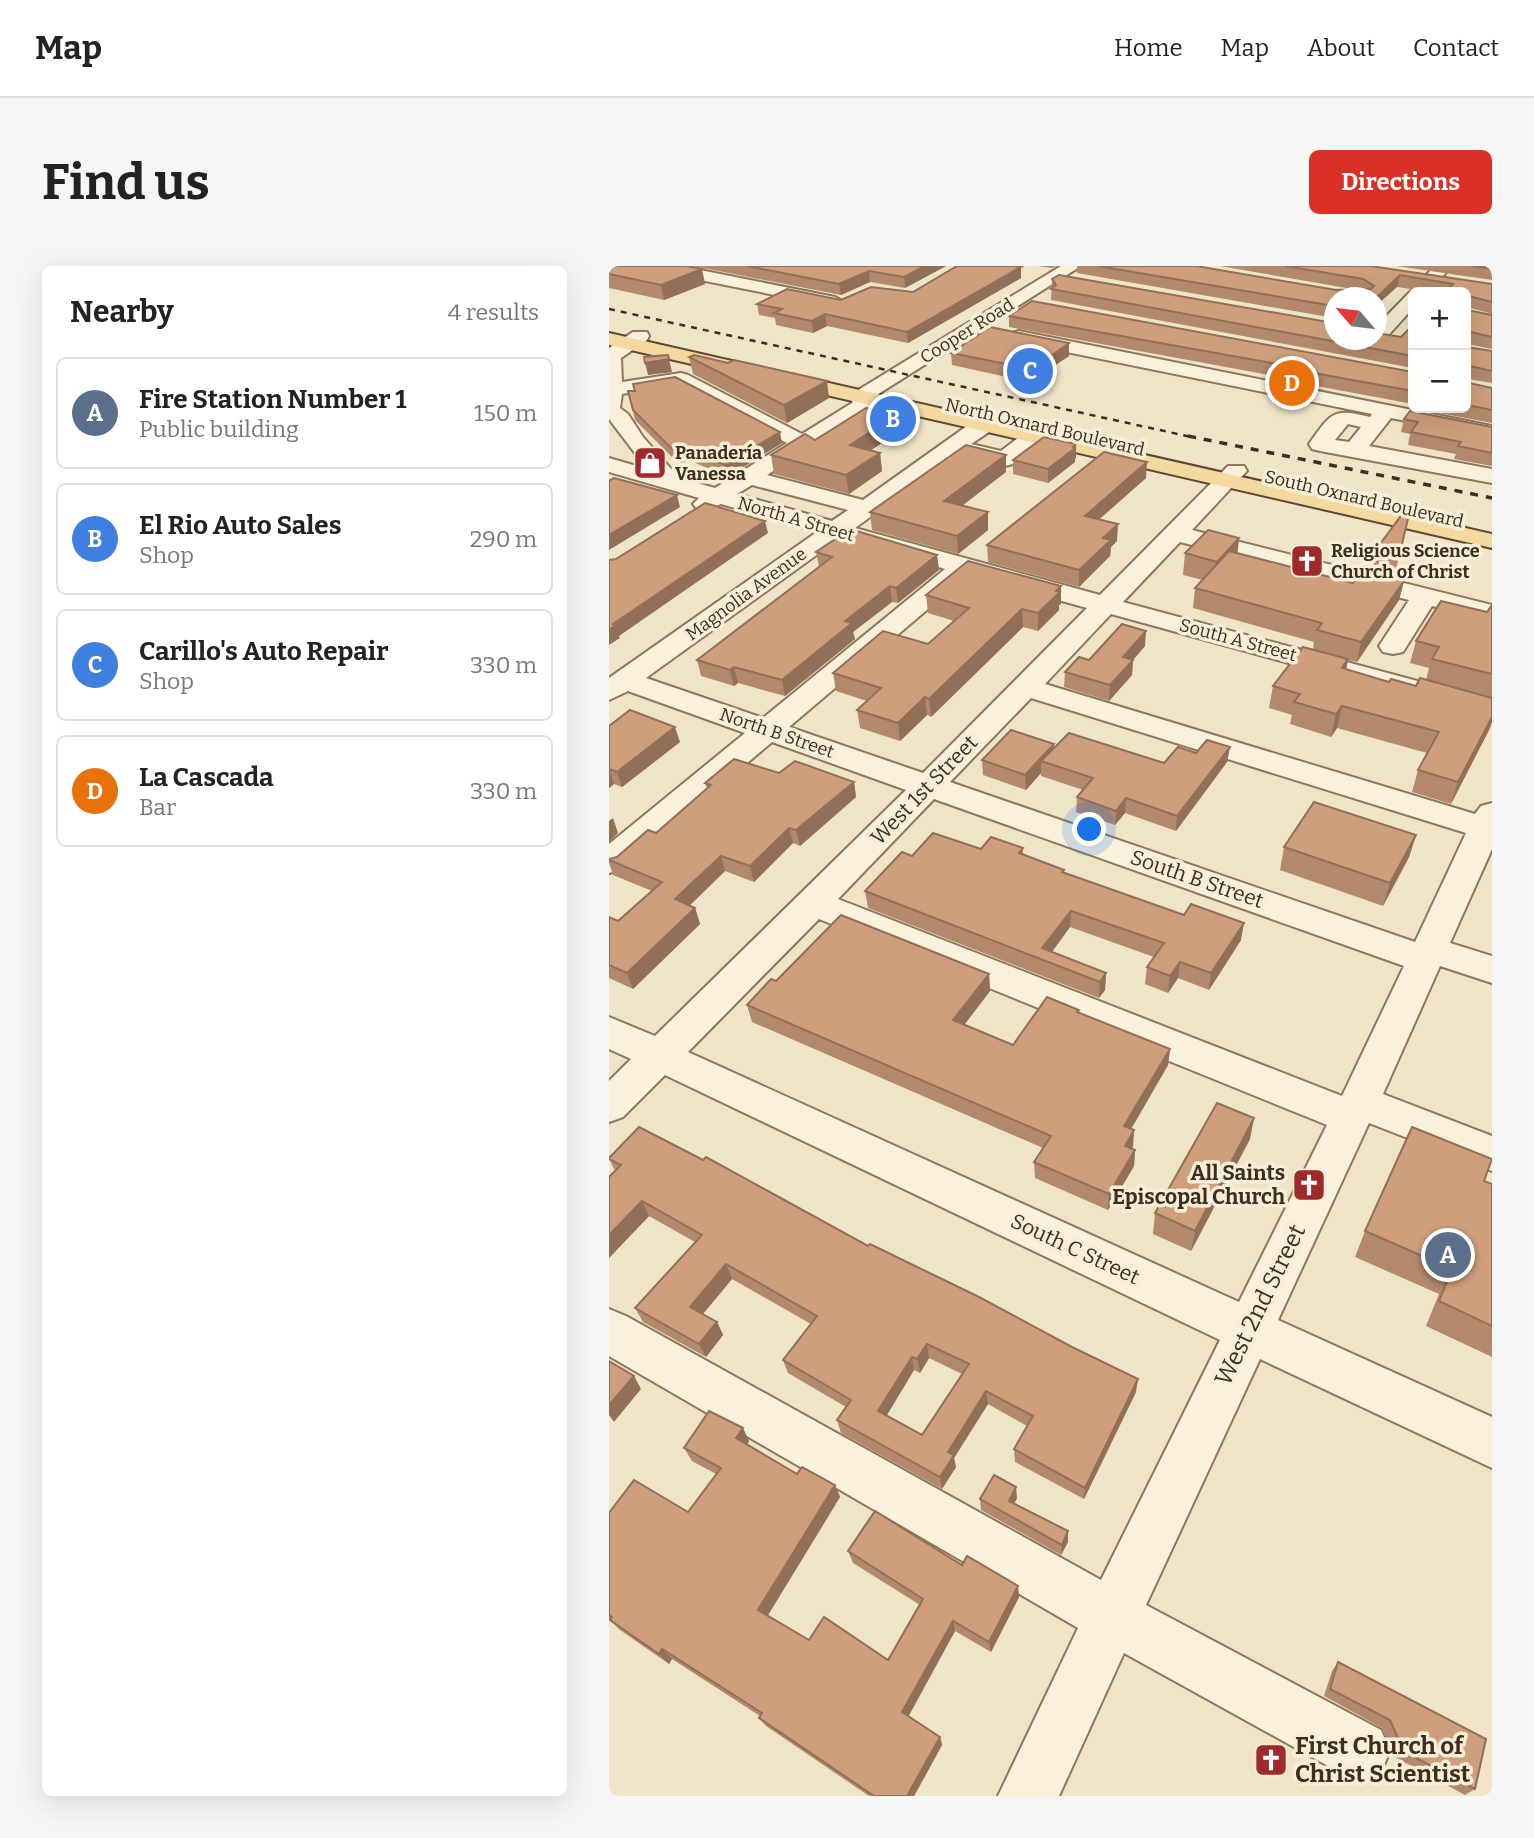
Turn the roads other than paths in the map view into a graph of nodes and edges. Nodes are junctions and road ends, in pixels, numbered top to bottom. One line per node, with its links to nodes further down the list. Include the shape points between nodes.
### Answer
1 (655, 266): 11 (street)
2 (1444, 266): 7 (street)
3 (1027, 272): 6 (street)
4 (1077, 274): 6 (street)
5 (1406, 276): 7 (street)
6 (1054, 277): 12 (street, Cooper Road)
7 (1431, 279): 8 (street); 9 (street)
8 (1458, 283)
9 (1424, 287)
10 (1408, 300): 13 (street)
11 (847, 302)
12 (1015, 302): 15 (street); 18 (street, Cooper Road)
13 (1387, 302)
14 (1408, 305): 16 (street)
15 (1042, 307)
16 (1387, 326)
17 (609, 328): 19 (main road, North Oxnard Boulevard)
18 (972, 328): 24 (street, Cooper Road); 25 (street)
19 (625, 339): 22 (street, via 611,356); 24 (main road, North Oxnard Boulevard)
20 (1387, 339): 21 (street)
21 (1401, 340)
22 (609, 367): 26 (street)
23 (1332, 381): 25 (street)
24 (868, 392): 30 (main road, North Oxnard Boulevard); 31 (main road, North Oxnard Boulevard); 34 (street, Cooper Road, via 863,405)
25 (1317, 397): 29 (street)
26 (610, 401): 27 (street, via 681,379); 37 (street)
27 (735, 406): 28 (street); 34 (street)
28 (696, 414)
29 (1380, 417): 32 (street); 36 (street); 36 (street, via 1343,417 1320,444)
30 (1012, 419): 31 (main road); 41 (main road, North Oxnard Boulevard)
31 (987, 426): 33 (main road, North Oxnard Boulevard); 35 (street, Magnolia Avenue)
32 (1492, 432)
33 (1034, 437): 35 (street, via 1005,459); 38 (main road, North Oxnard Boulevard)
34 (802, 443): 43 (street)
35 (953, 446): 46 (street, Magnolia Avenue)
36 (1354, 450): 42 (street)
37 (643, 452): 39 (street); 44 (street)
38 (1104, 453): 40 (street); 41 (main road, North Oxnard Boulevard)
39 (609, 464): 44 (street, North A Street)
40 (1082, 470)
41 (1231, 476): 48 (main road, South Oxnard Boulevard); 50 (street, West 1st Street); 51 (main road, South Oxnard Boulevard)
42 (1492, 476)
43 (749, 477): 45 (street); 46 (street)
44 (671, 483): 45 (street, North A Street)
45 (718, 496): 47 (street); 49 (street, North A Street)
46 (867, 508): 49 (street, Magnolia Avenue)
47 (685, 517)
48 (1492, 528)
49 (835, 530): 53 (street, North A Street); 60 (street, Magnolia Avenue)
50 (1176, 534): 56 (street); 57 (street, West 1st Street)
51 (1492, 541)
52 (985, 549): 53 (street)
53 (963, 566): 57 (street, North A Street); 63 (street)
54 (1492, 588): 55 (street)
55 (1492, 593)
56 (1425, 596): 58 (street); 59 (street)
57 (1105, 604): 61 (street, West 1st Street); 62 (street, South A Street)
58 (1492, 612)
59 (1393, 646)
60 (617, 686): 63 (street, North B Street)
61 (1025, 687): 64 (street, West 1st Street); 65 (street)
62 (1492, 710)
63 (767, 730): 64 (street, North B Street); 66 (street)
64 (930, 785): 67 (street, West 1st Street); 68 (street, South B Street)
65 (1488, 829): 68 (street, West 2nd Street)
66 (609, 862)
67 (814, 903): 71 (street, West 1st Street); 73 (street)
68 (1427, 954): 69 (street, South B Street); 73 (street, West 2nd Street)
69 (1492, 970)
70 (609, 1032): 71 (street, South C Street)
71 (659, 1056): 72 (street, West 1st Street); 75 (street, South C Street)
72 (609, 1106)
73 (1355, 1110): 74 (street); 75 (street, West 2nd Street)
74 (1492, 1154)
75 (1248, 1330): 77 (street, South C Street); 78 (street, West 2nd Street)
76 (609, 1331): 78 (street)
77 (1492, 1443)
78 (1111, 1616): 79 (street); 80 (street, West 2nd Street)
79 (1360, 1751)
80 (1028, 1796)

